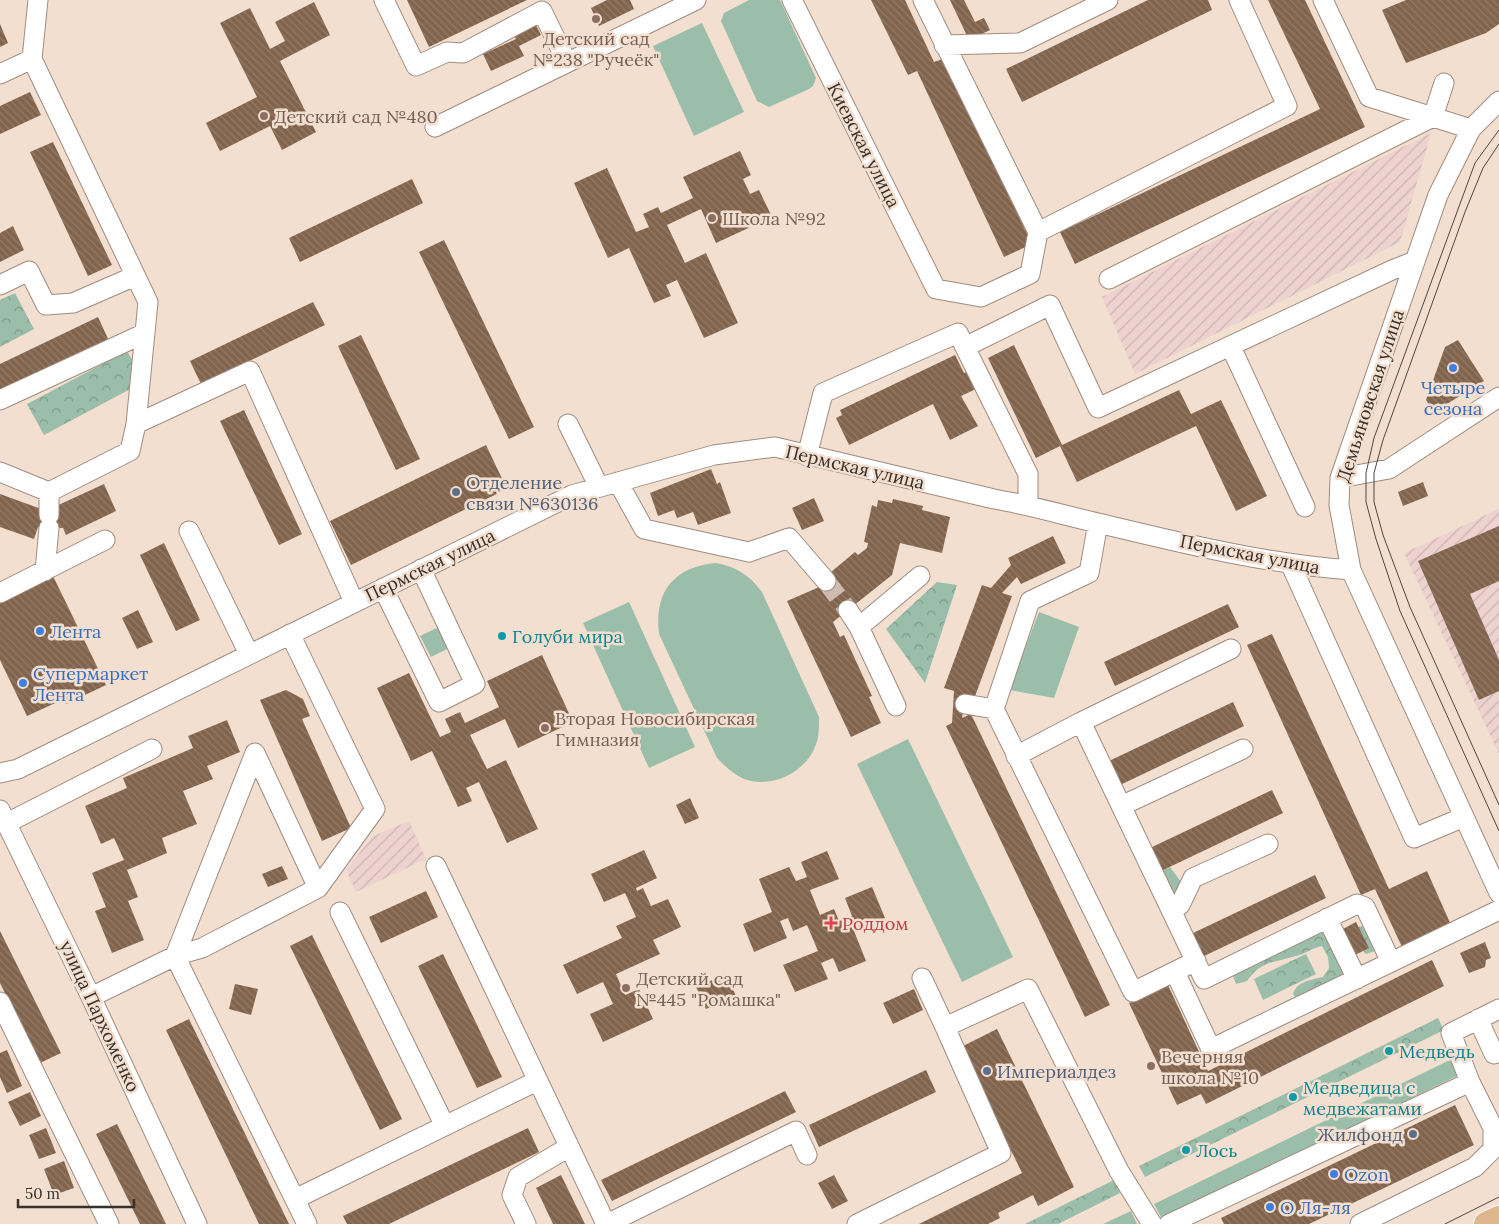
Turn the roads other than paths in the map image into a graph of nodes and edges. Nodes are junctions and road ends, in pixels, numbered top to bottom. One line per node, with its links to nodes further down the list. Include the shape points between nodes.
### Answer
1 (38, 0): 11 (street)
2 (384, 0): 9 (street, via 416,66 447,52 463,53)
3 (696, 0): 12 (street)
4 (792, 0): 19 (street, Киевская улица, via 936,289 981,298 1030,274)
5 (923, 0): 10 (street)
6 (1108, 0): 10 (street, via 1020,43)
7 (1239, 0): 19 (street, via 1287,106)
8 (1322, 0): 16 (street, via 1369,98)
9 (543, 6): 12 (street)
10 (944, 45): 19 (street)
11 (32, 59): 13 (street); 21 (street)
12 (567, 62): 17 (street)
13 (0, 74)
14 (1444, 83): 16 (street)
15 (1499, 101): 18 (street, Демьяновская улица)
16 (1433, 117): 18 (street); 22 (street)
17 (434, 127)
18 (1472, 129): 20 (street, Демьяновская улица, via 1438,195)
19 (1038, 232)
20 (1415, 261): 26 (street); 33 (street, Демьяновская улица)
21 (135, 276): 23 (street, via 73,303 46,305 29,271); 24 (street, via 148,302)
22 (1108, 279)
23 (0, 285)
24 (144, 333): 28 (street); 29 (street)
25 (965, 347): 26 (street, via 1050,305 1098,408); 31 (street, via 958,333 823,393); 37 (street, via 1028,474)
26 (1231, 347): 38 (street)
27 (1499, 397): 33 (street, via 1389,469)
28 (0, 400)
29 (136, 424): 36 (street, via 130,451); 50 (street, via 250,371)
30 (568, 424): 35 (street)
31 (807, 456): 34 (street, Пермская улица, via 775,448 714,455); 37 (street, Пермская улица)
32 (0, 472): 36 (street)
33 (1340, 478): 44 (street, Демьяновская улица, via 1340,505)
34 (618, 482): 35 (street, Пермская улица); 47 (street, via 644,529 749,552 788,538)
35 (599, 487): 43 (street, Пермская улица, via 572,495)
36 (49, 492): 45 (street)
37 (1028, 505): 39 (street, Пермская улица)
38 (1305, 508)
39 (1098, 523): 42 (street, Пермская улица); 58 (street, via 1089,573 1030,601)
40 (189, 531): 55 (street)
41 (105, 540): 45 (street)
42 (1291, 565): 44 (street, Пермская улица); 66 (street, via 1414,838)
43 (421, 569): 48 (street, Пермская улица); 48 (street, via 476,684 439,702)
44 (1351, 570): 66 (street, Демьяновская улица)
45 (45, 571): 49 (street)
46 (920, 576): 52 (street)
47 (826, 581)
48 (383, 588): 50 (street, Пермская улица)
49 (0, 593)
50 (354, 602): 53 (street, Пермская улица)
51 (848, 610): 52 (street)
52 (859, 627): 57 (street)
53 (290, 634): 55 (street, Пермская улица); 69 (street, via 375,809)
54 (1231, 649): 59 (street)
55 (249, 654): 63 (street, Пермская улица, via 18,769)
56 (965, 704): 58 (street)
57 (896, 706)
58 (994, 709): 62 (street)
59 (1081, 722): 62 (street); 64 (street)
60 (152, 749): 65 (street)
61 (1243, 749): 64 (street)
62 (1016, 756): 78 (street, via 1133,992)
63 (0, 773)
64 (1121, 806): 71 (street)
65 (3, 817): 81 (street, улица Пархоменко)
66 (1464, 817): 70 (street, Демьяновская улица)
67 (1268, 844): 71 (street, via 1193,878 1180,905)
68 (436, 866): 87 (street)
69 (318, 888): 75 (street, via 202,948); 75 (street, via 255,753)
70 (1499, 893)
71 (1172, 910): 76 (street)
72 (1499, 910): 77 (street)
73 (340, 912): 89 (street)
74 (1328, 918): 76 (street, via 1204,979); 77 (street, via 1357,904 1365,908); 80 (street)
75 (175, 956): 81 (street); 92 (street)
76 (1196, 962): 78 (street)
77 (1391, 962): 80 (street)
78 (1175, 972): 80 (street, via 1211,1049)
79 (922, 978): 85 (street)
80 (1357, 979)
81 (91, 997): 95 (street, улица Пархоменко)
82 (0, 1002): 94 (street)
83 (1499, 1009): 84 (street)
84 (1478, 1020): 86 (street, via 1494,1054); 88 (street, via 1451,1033)
85 (945, 1027): 99 (street, via 1001,1153); 100 (street, via 1028,989 1119,1171)
86 (1499, 1052)
87 (537, 1081): 89 (street); 90 (street)
88 (1470, 1082): 101 (street); 102 (street, via 1492,1128 1493,1149 1475,1167)
89 (445, 1126): 92 (street)
90 (569, 1147): 97 (street, via 518,1177 512,1195); 98 (street)
91 (807, 1155): 98 (street, via 796,1131)
92 (295, 1200): 96 (street)
93 (1499, 1218): 103 (main road)
94 (109, 1224)
95 (196, 1224)
96 (307, 1224)
97 (526, 1224)
98 (606, 1224)
99 (857, 1224)
100 (1152, 1224)
101 (1169, 1224)
102 (1360, 1224)
103 (1486, 1224)

